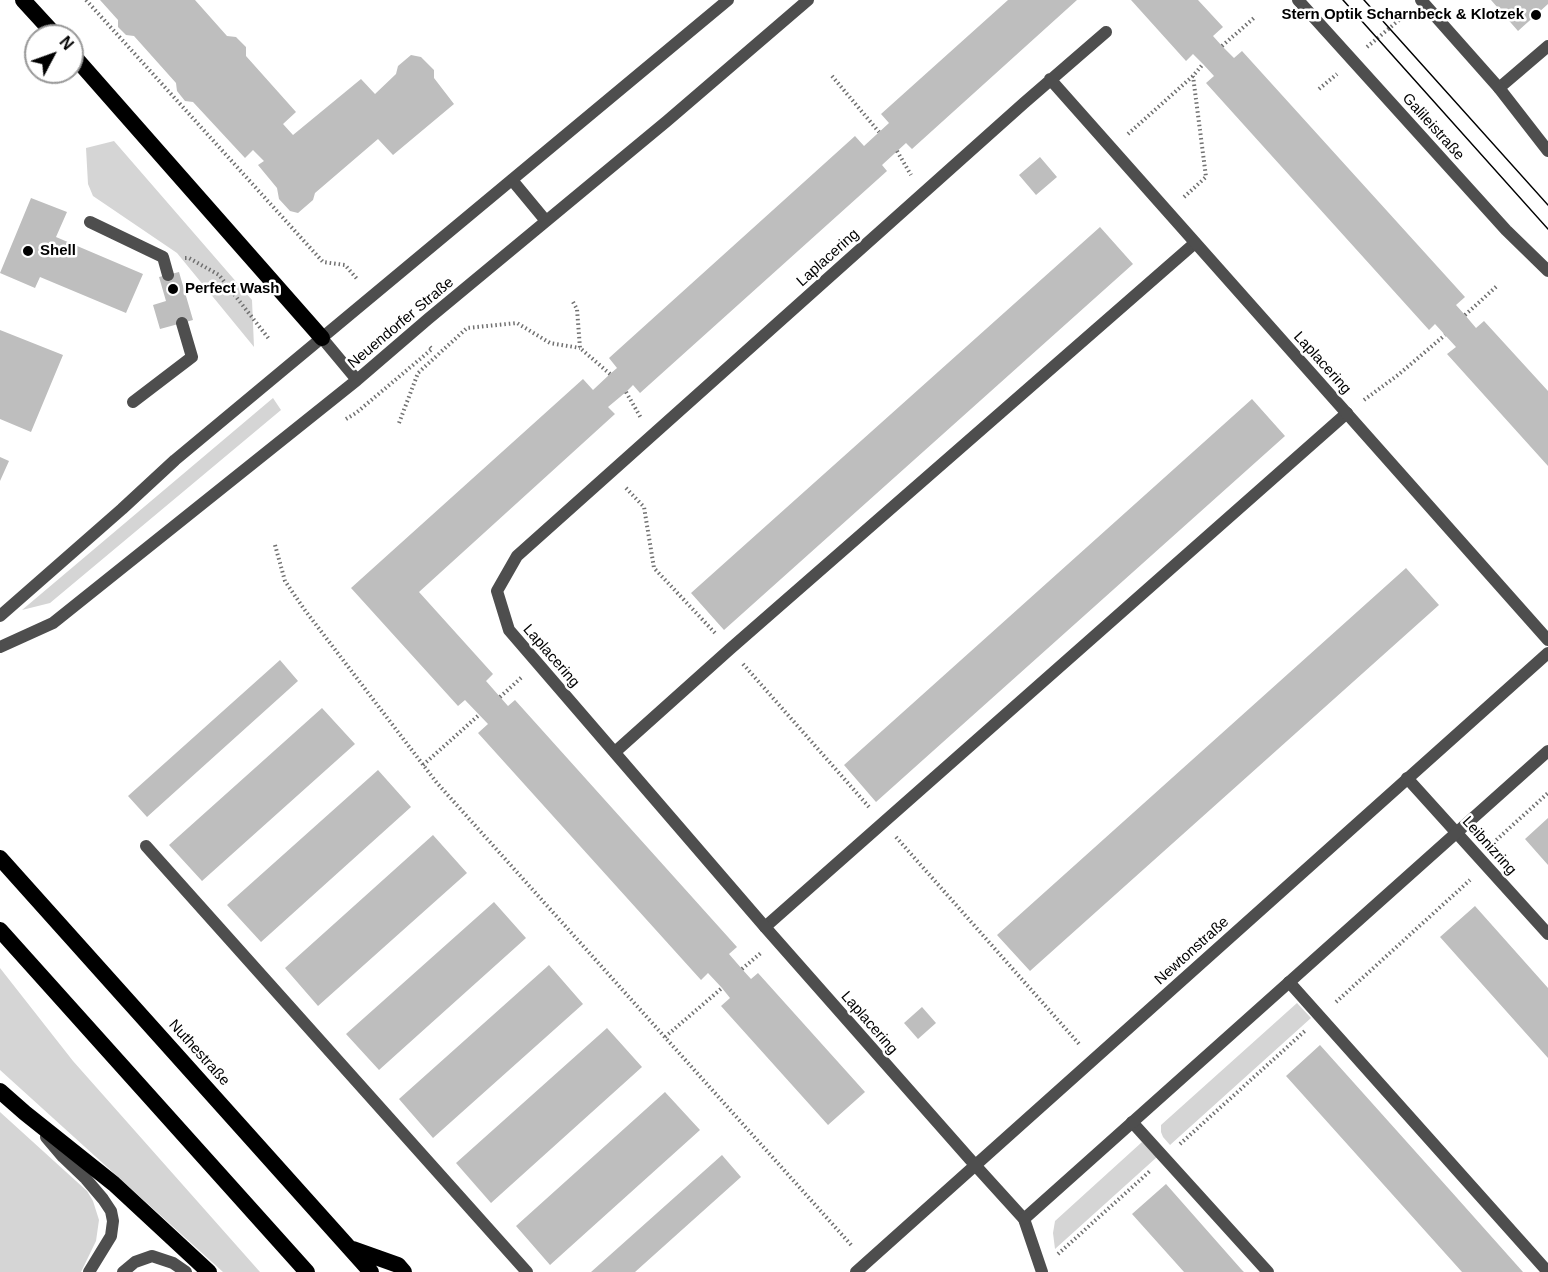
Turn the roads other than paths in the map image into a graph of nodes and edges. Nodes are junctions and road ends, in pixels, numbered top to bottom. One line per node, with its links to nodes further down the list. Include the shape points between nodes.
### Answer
1 (23, 0): 6 (highway)
2 (728, 0): 13 (street)
3 (808, 0): 14 (street, Neuendorfer Straße)
4 (1298, 0): 17 (street, Galileistraße, via 1506,230)
5 (1421, 0): 11 (street)
6 (45, 24)
7 (1106, 32): 10 (street, Laplacering)
8 (1548, 46): 11 (street)
9 (84, 68): 20 (highway)
10 (1050, 79): 16 (street, Laplacering); 29 (street, Laplacering, via 517,556 497,591 509,630)
11 (1499, 88): 12 (street)
12 (1548, 152)
13 (512, 180): 14 (street); 20 (street)
14 (546, 221): 21 (street, Neuendorfer Straße)
15 (90, 222): 18 (street, via 163,257)
16 (1195, 243): 23 (street, Laplacering); 29 (street)
17 (1548, 271)
18 (168, 275)
19 (182, 323): 22 (street, via 192,357)
20 (322, 338): 21 (street); 24 (street, via 175,460)
21 (357, 380): 26 (street, Neuendorfer Straße, via 53,623)
22 (133, 402)
23 (1347, 413): 25 (street, Laplacering); 34 (street)
24 (0, 616)
25 (1548, 640)
26 (0, 647)
27 (1548, 652): 30 (street, Newtonstraße)
28 (1548, 751): 31 (street)
29 (615, 753): 34 (street, Laplacering)
30 (1407, 778): 31 (street, Leibnizring); 41 (street, Newtonstraße)
31 (1456, 833): 36 (street, Leibnizring); 37 (street)
32 (146, 846): 52 (street)
33 (0, 858): 43 (highway, Nuthestraße)
34 (765, 927): 41 (street, Laplacering)
35 (0, 930): 49 (highway)
36 (1548, 934)
37 (1289, 982): 40 (street); 55 (street)
38 (0, 1091): 39 (highway)
39 (25, 1113): 45 (street, via 111,1211 111,1236); 48 (highway, via 114,1184)
40 (1132, 1122): 42 (street); 54 (street)
41 (975, 1165): 42 (street); 53 (street, Newtonstraße)
42 (1024, 1219): 44 (street)
43 (350, 1248): 50 (highway, Nuthestraße); 51 (highway, via 398,1265)
44 (1042, 1271)
45 (89, 1272)
46 (123, 1272): 47 (street, via 152,1256)
47 (186, 1272)
48 (209, 1272)
49 (307, 1272)
50 (371, 1272)
51 (404, 1272)
52 (526, 1272)
53 (856, 1272)
54 (1268, 1272)
55 (1548, 1272)

